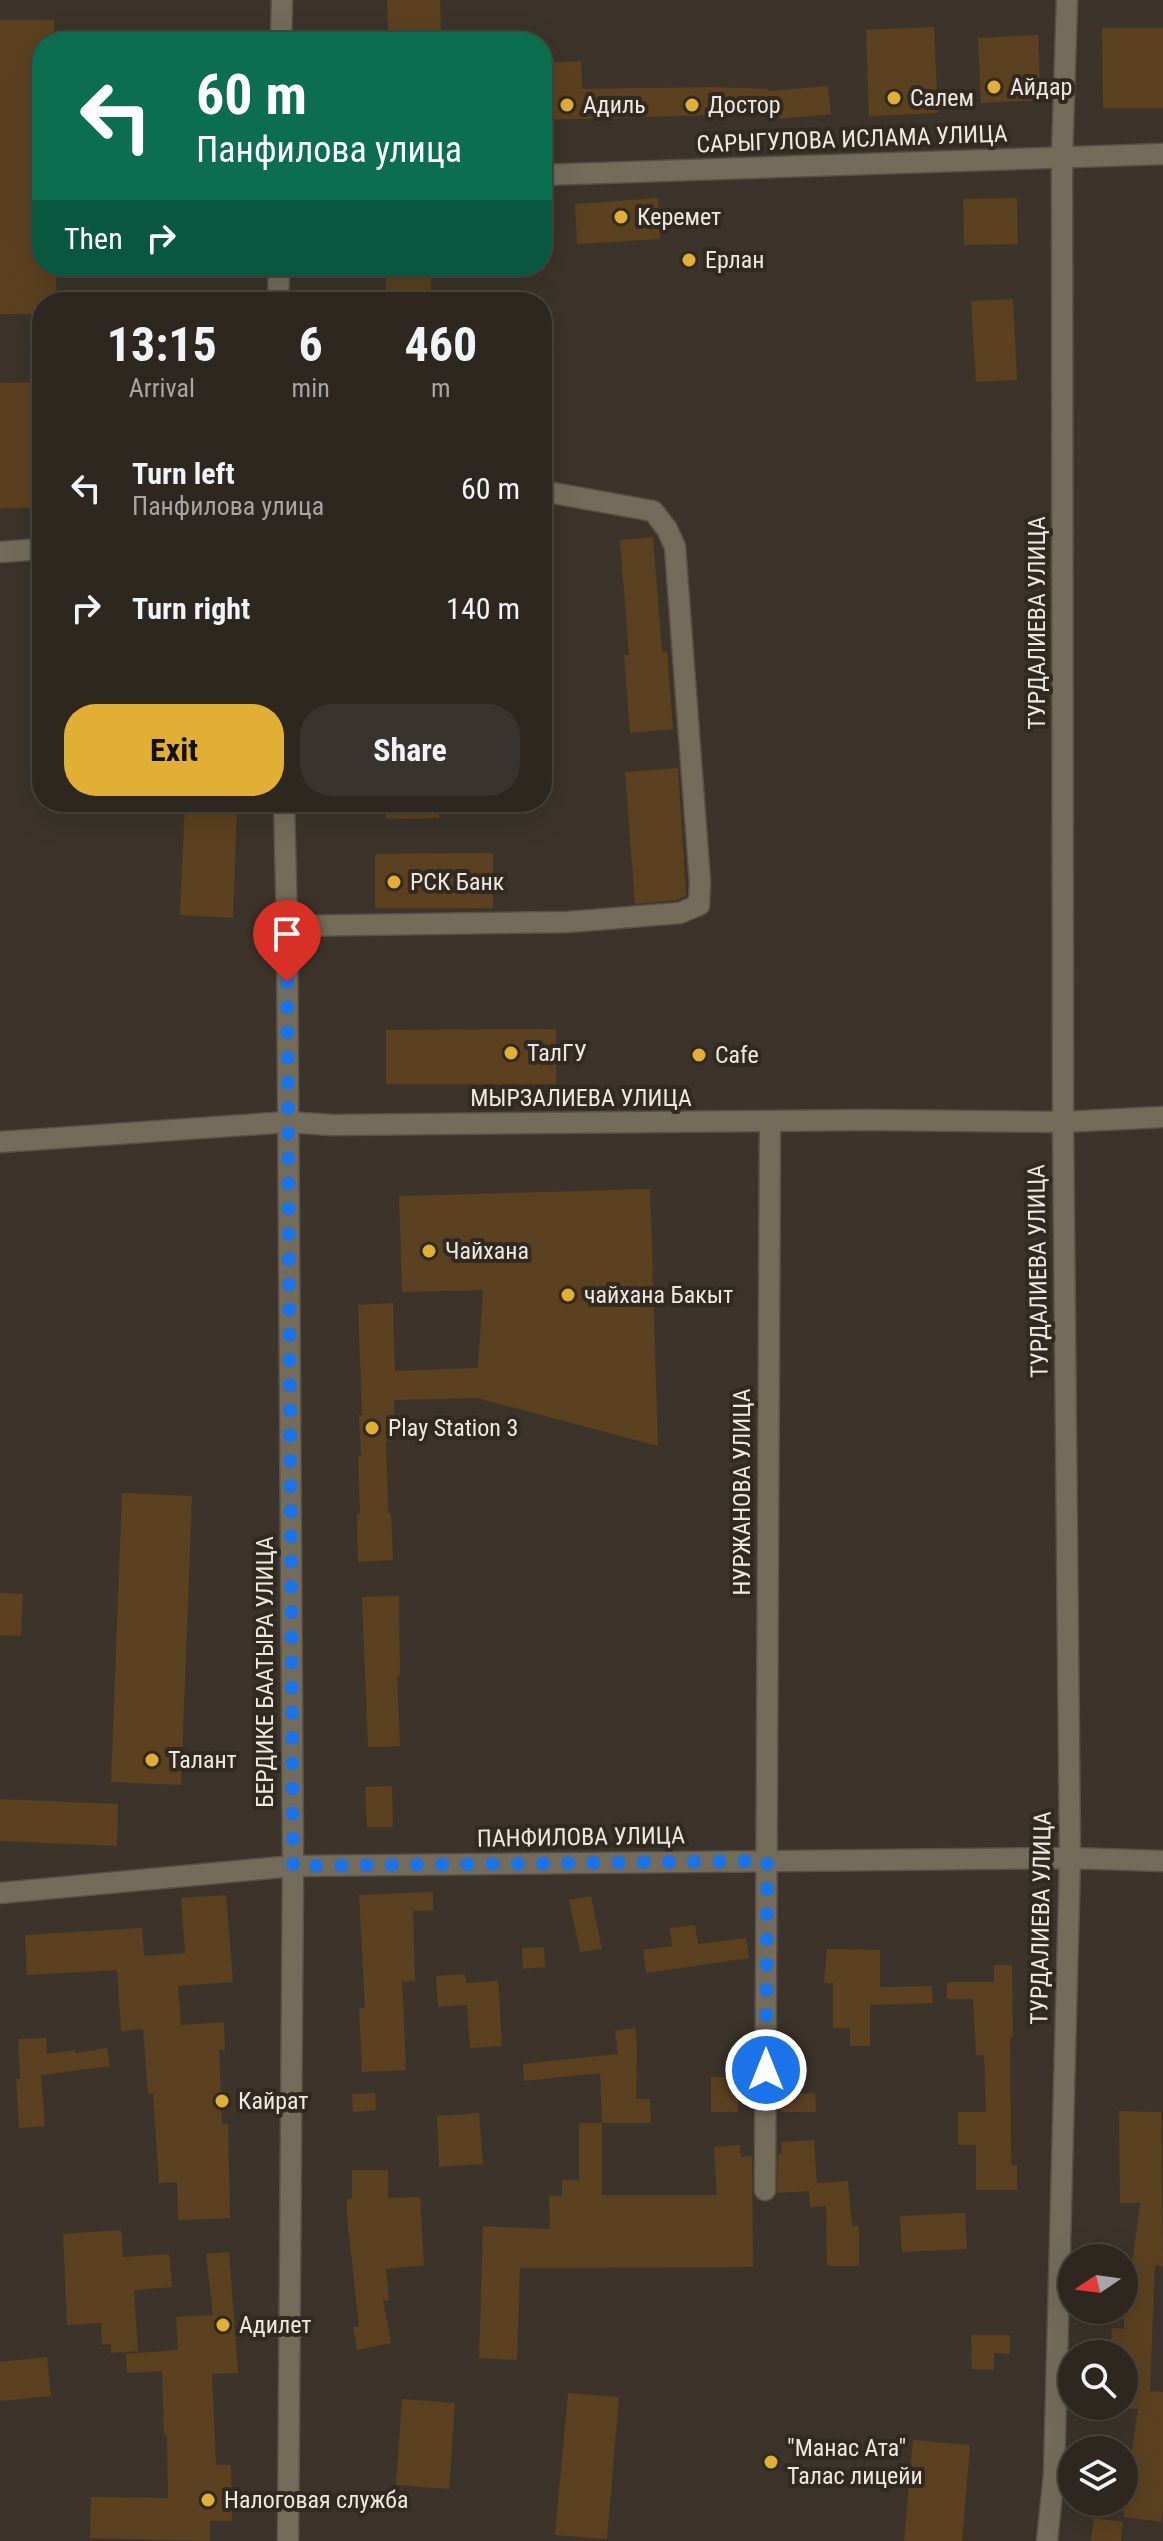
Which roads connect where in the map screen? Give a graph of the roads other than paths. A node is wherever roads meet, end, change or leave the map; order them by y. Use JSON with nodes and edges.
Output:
{"nodes":[{"id":1,"x":282,"y":0,"type":"edge"},
{"id":2,"x":1067,"y":0,"type":"edge"},
{"id":3,"x":281,"y":32,"type":"edge"},
{"id":4,"x":1163,"y":154,"type":"edge"},
{"id":5,"x":1062,"y":158,"type":"junction"},
{"id":6,"x":552,"y":175,"type":"edge"},
{"id":7,"x":552,"y":493,"type":"edge"},
{"id":8,"x":32,"y":550,"type":"edge"},
{"id":9,"x":0,"y":552,"type":"edge"},
{"id":10,"x":284,"y":812,"type":"edge"},
{"id":11,"x":287,"y":926,"type":"junction"},
{"id":12,"x":1163,"y":1117,"type":"edge"},
{"id":13,"x":288,"y":1122,"type":"junction"},
{"id":14,"x":1063,"y":1122,"type":"junction"},
{"id":15,"x":770,"y":1123,"type":"junction"},
{"id":16,"x":0,"y":1142,"type":"edge"},
{"id":17,"x":1070,"y":1858,"type":"junction"},
{"id":18,"x":767,"y":1861,"type":"junction"},
{"id":19,"x":1163,"y":1861,"type":"edge"},
{"id":20,"x":293,"y":1866,"type":"junction"},
{"id":21,"x":0,"y":1893,"type":"edge"},
{"id":22,"x":765,"y":2190,"type":"dead end"},
{"id":23,"x":288,"y":2541,"type":"edge"},
{"id":24,"x":1047,"y":2541,"type":"edge"}],
"edges":[{"from":1,"to":3,"type":"street"},
{"from":2,"to":5,"type":"street","name":"ТУРДАЛИЕВА УЛИЦА"},
{"from":4,"to":5,"type":"street","name":"САРЫГУЛОВА ИСЛАМА УЛИЦА"},
{"from":5,"to":6,"type":"street","name":"САРЫГУЛОВА ИСЛАМА УЛИЦА"},
{"from":5,"to":14,"type":"street","name":"ТУРДАЛИЕВА УЛИЦА"},
{"from":7,"to":11,"type":"street"},
{"from":8,"to":9,"type":"street"},
{"from":10,"to":11,"type":"street","name":"БЕРДИКЕ БААТЫРА УЛИЦА"},
{"from":11,"to":13,"type":"street","name":"БЕРДИКЕ БААТЫРА УЛИЦА"},
{"from":12,"to":14,"type":"street","name":"МЫРЗАЛИЕВА УЛИЦА"},
{"from":13,"to":15,"type":"street","name":"МЫРЗАЛИЕВА УЛИЦА"},
{"from":13,"to":16,"type":"street","name":"МЫРЗАЛИЕВА УЛИЦА"},
{"from":13,"to":20,"type":"street","name":"БЕРДИКЕ БААТЫРА УЛИЦА"},
{"from":14,"to":15,"type":"street","name":"МЫРЗАЛИЕВА УЛИЦА"},
{"from":14,"to":17,"type":"street","name":"ТУРДАЛИЕВА УЛИЦА"},
{"from":15,"to":18,"type":"street","name":"НУРЖАНОВА УЛИЦА"},
{"from":17,"to":18,"type":"street","name":"ПАНФИЛОВА УЛИЦА"},
{"from":17,"to":19,"type":"street","name":"ПАНФИЛОВА УЛИЦА"},
{"from":17,"to":24,"type":"street","name":"ТУРДАЛИЕВА УЛИЦА"},
{"from":18,"to":20,"type":"street","name":"ПАНФИЛОВА УЛИЦА"},
{"from":18,"to":22,"type":"street","name":"НУРЖАНОВА УЛИЦА"},
{"from":20,"to":21,"type":"street","name":"ПАНФИЛОВА УЛИЦА"},
{"from":20,"to":23,"type":"street","name":"БЕРДИКЕ БААТЫРА УЛИЦА"}]}
